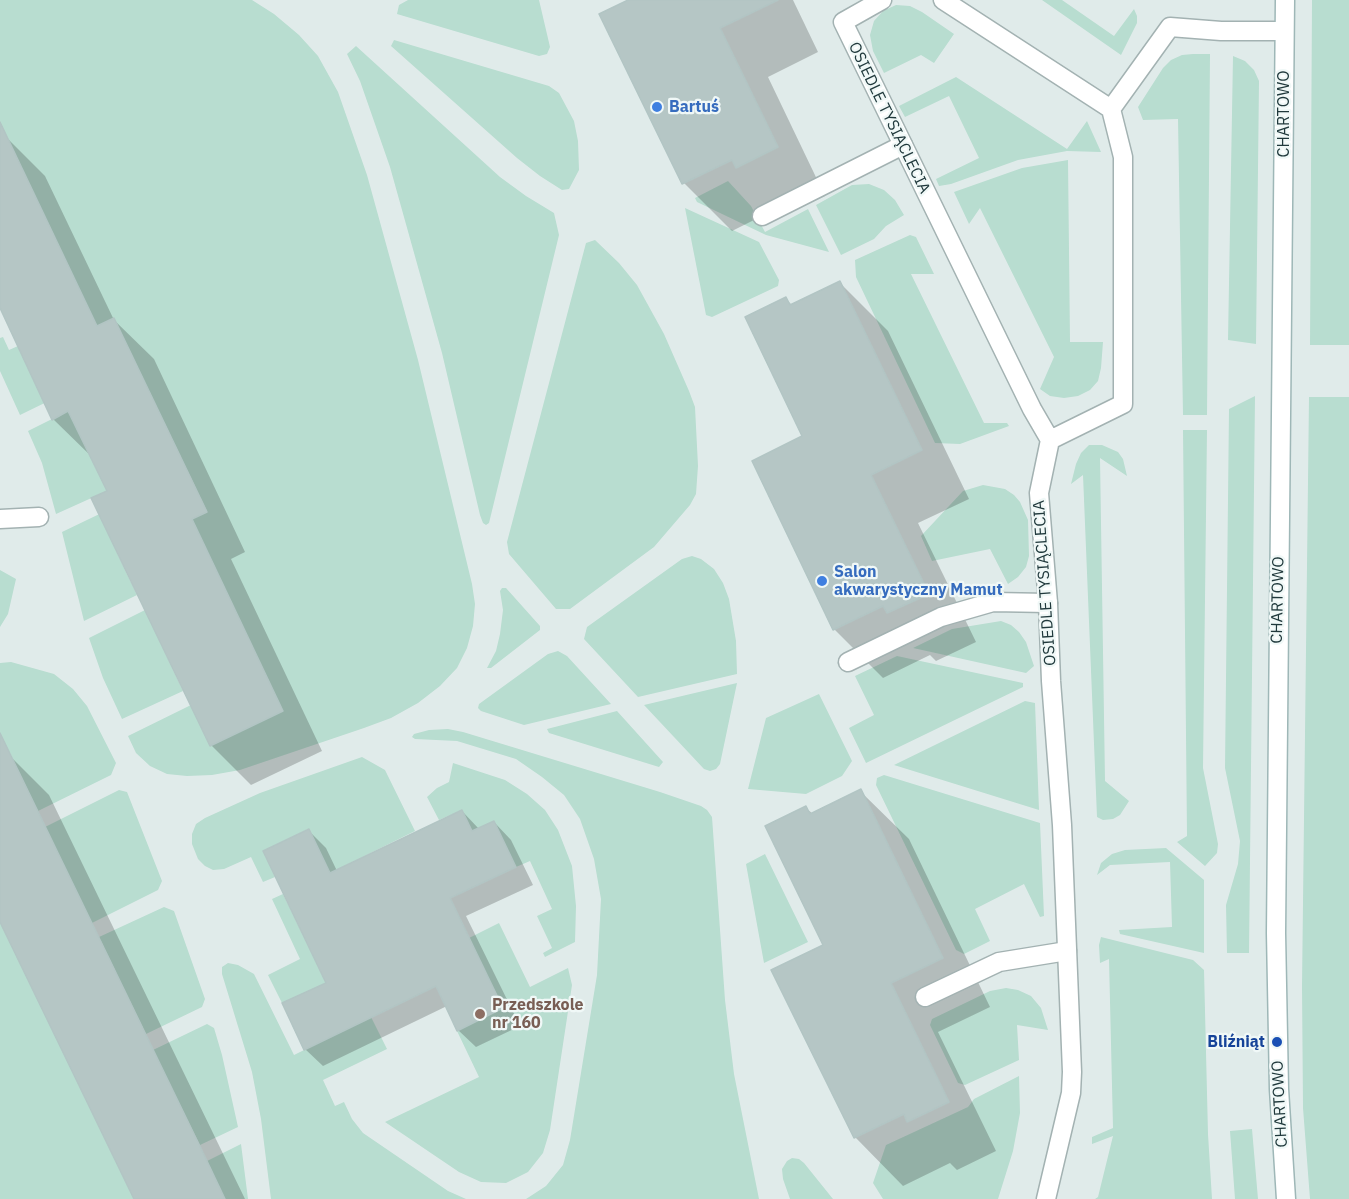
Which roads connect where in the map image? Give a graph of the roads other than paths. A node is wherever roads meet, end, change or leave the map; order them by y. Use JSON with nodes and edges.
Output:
{"nodes":[{"id":1,"x":882,"y":0,"type":"edge"},
{"id":2,"x":943,"y":0,"type":"edge"},
{"id":3,"x":1285,"y":0,"type":"edge"},
{"id":4,"x":1284,"y":31,"type":"junction"},
{"id":5,"x":1111,"y":109,"type":"junction"},
{"id":6,"x":903,"y":145,"type":"junction"},
{"id":7,"x":762,"y":216,"type":"dead end"},
{"id":8,"x":1050,"y":440,"type":"junction"},
{"id":9,"x":39,"y":517,"type":"dead end"},
{"id":10,"x":0,"y":519,"type":"edge"},
{"id":11,"x":1048,"y":603,"type":"junction"},
{"id":12,"x":848,"y":662,"type":"dead end"},
{"id":13,"x":1066,"y":951,"type":"junction"},
{"id":14,"x":925,"y":997,"type":"dead end"},
{"id":15,"x":1046,"y":1199,"type":"edge"},
{"id":16,"x":1286,"y":1199,"type":"edge"}],
"edges":[{"from":1,"to":6,"type":"street","name":"OSIEDLE TYSIĄCLECIA"},
{"from":2,"to":5,"type":"street"},
{"from":3,"to":4,"type":"street","name":"CHARTOWO"},
{"from":4,"to":5,"type":"street"},
{"from":4,"to":16,"type":"street","name":"CHARTOWO"},
{"from":5,"to":8,"type":"street"},
{"from":6,"to":7,"type":"street"},
{"from":6,"to":8,"type":"street","name":"OSIEDLE TYSIĄCLECIA"},
{"from":8,"to":11,"type":"street","name":"OSIEDLE TYSIĄCLECIA"},
{"from":9,"to":10,"type":"street"},
{"from":11,"to":12,"type":"street"},
{"from":11,"to":13,"type":"street","name":"OSIEDLE TYSIĄCLECIA"},
{"from":13,"to":14,"type":"street"},
{"from":13,"to":15,"type":"street","name":"OSIEDLE TYSIĄCLECIA"}]}
